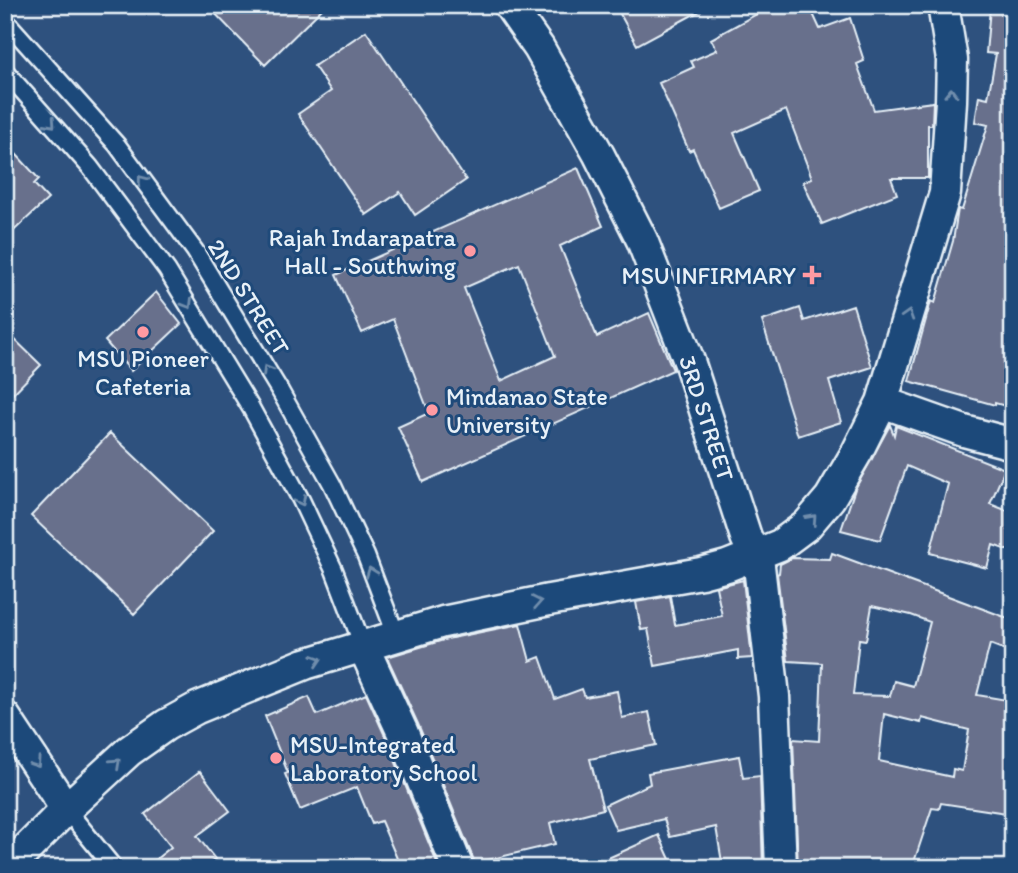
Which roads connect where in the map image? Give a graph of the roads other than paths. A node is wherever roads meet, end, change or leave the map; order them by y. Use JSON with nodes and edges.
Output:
{"nodes":[{"id":1,"x":509,"y":5,"type":"edge"},
{"id":2,"x":943,"y":5,"type":"edge"},
{"id":3,"x":5,"y":20,"type":"edge"},
{"id":4,"x":5,"y":72,"type":"edge"},
{"id":5,"x":882,"y":402,"type":"junction"},
{"id":6,"x":1013,"y":444,"type":"edge"},
{"id":7,"x":756,"y":556,"type":"junction"},
{"id":8,"x":396,"y":635,"type":"junction"},
{"id":9,"x":363,"y":646,"type":"junction"},
{"id":10,"x":5,"y":717,"type":"edge"},
{"id":11,"x":66,"y":809,"type":"junction"},
{"id":12,"x":8,"y":868,"type":"edge"},
{"id":13,"x":114,"y":868,"type":"edge"},
{"id":14,"x":458,"y":868,"type":"edge"},
{"id":15,"x":781,"y":868,"type":"edge"}],
"edges":[{"from":1,"to":7,"type":"street","name":"3RD STREET"},
{"from":5,"to":2,"type":"street","one_way":true},
{"from":8,"to":3,"type":"lane","name":"2ND STREET","one_way":true},
{"from":4,"to":9,"type":"lane","one_way":true},
{"from":5,"to":6,"type":"street"},
{"from":7,"to":5,"type":"street","one_way":true},
{"from":8,"to":7,"type":"street","one_way":true},
{"from":7,"to":15,"type":"street","name":"3RD STREET"},
{"from":8,"to":9,"type":"street"},
{"from":11,"to":9,"type":"street","one_way":true},
{"from":9,"to":14,"type":"street"},
{"from":10,"to":11,"type":"street","one_way":true},
{"from":11,"to":12,"type":"street"},
{"from":11,"to":13,"type":"lane"}]}
